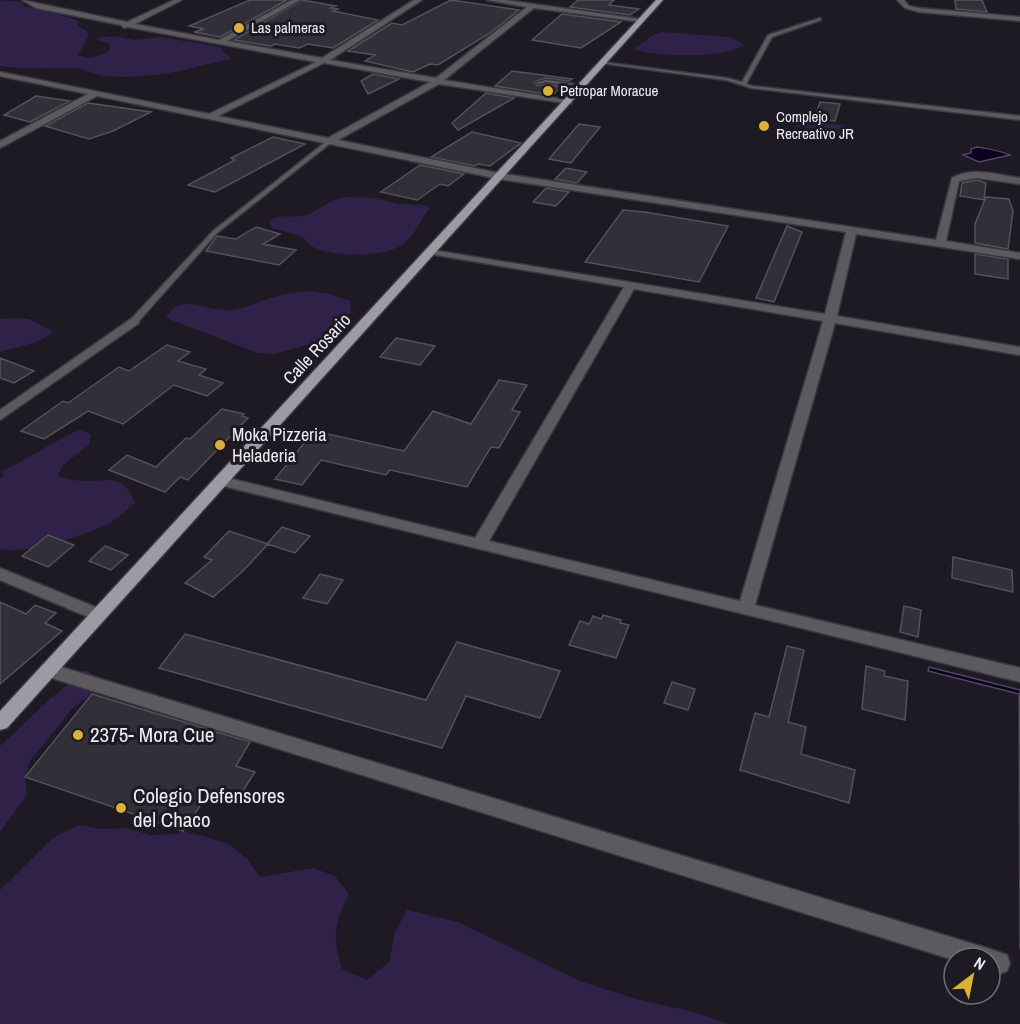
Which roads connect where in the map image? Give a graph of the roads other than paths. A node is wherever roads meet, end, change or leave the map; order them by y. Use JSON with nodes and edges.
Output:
{"nodes":[{"id":1,"x":25,"y":0,"type":"edge"},
{"id":2,"x":178,"y":0,"type":"edge"},
{"id":3,"x":297,"y":0,"type":"edge"},
{"id":4,"x":419,"y":0,"type":"edge"},
{"id":5,"x":490,"y":0,"type":"edge"},
{"id":6,"x":660,"y":0,"type":"edge"},
{"id":7,"x":900,"y":0,"type":"edge"},
{"id":8,"x":531,"y":6,"type":"junction"},
{"id":9,"x":820,"y":19,"type":"dead end"},
{"id":10,"x":1020,"y":19,"type":"edge"},
{"id":11,"x":640,"y":21,"type":"junction"},
{"id":12,"x":124,"y":26,"type":"junction"},
{"id":13,"x":220,"y":42,"type":"junction"},
{"id":14,"x":323,"y":62,"type":"junction"},
{"id":15,"x":602,"y":63,"type":"junction"},
{"id":16,"x":0,"y":74,"type":"edge"},
{"id":17,"x":438,"y":81,"type":"junction"},
{"id":18,"x":538,"y":83,"type":"dead end"},
{"id":19,"x":743,"y":84,"type":"junction"},
{"id":20,"x":582,"y":86,"type":"junction"},
{"id":21,"x":95,"y":94,"type":"junction"},
{"id":22,"x":568,"y":102,"type":"junction"},
{"id":23,"x":210,"y":117,"type":"junction"},
{"id":24,"x":1020,"y":118,"type":"edge"},
{"id":25,"x":330,"y":141,"type":"junction"},
{"id":26,"x":0,"y":145,"type":"edge"},
{"id":27,"x":499,"y":176,"type":"junction"},
{"id":28,"x":1020,"y":181,"type":"edge"},
{"id":29,"x":852,"y":231,"type":"junction"},
{"id":30,"x":940,"y":244,"type":"junction"},
{"id":31,"x":430,"y":251,"type":"junction"},
{"id":32,"x":1020,"y":255,"type":"edge"},
{"id":33,"x":631,"y":285,"type":"junction"},
{"id":34,"x":830,"y":319,"type":"junction"},
{"id":35,"x":135,"y":320,"type":"joint"},
{"id":36,"x":1020,"y":351,"type":"edge"},
{"id":37,"x":0,"y":416,"type":"edge"},
{"id":38,"x":220,"y":481,"type":"junction"},
{"id":39,"x":479,"y":544,"type":"junction"},
{"id":40,"x":0,"y":574,"type":"edge"},
{"id":41,"x":746,"y":608,"type":"junction"},
{"id":42,"x":99,"y":615,"type":"junction"},
{"id":43,"x":48,"y":670,"type":"junction"},
{"id":44,"x":1020,"y":675,"type":"edge"},
{"id":45,"x":0,"y":723,"type":"edge"},
{"id":46,"x":945,"y":946,"type":"edge"}],
"edges":[{"from":1,"to":12,"type":"street"},
{"from":2,"to":12,"type":"street"},
{"from":3,"to":13,"type":"street"},
{"from":4,"to":14,"type":"street"},
{"from":5,"to":8,"type":"street"},
{"from":6,"to":11,"type":"main road","name":"Calle Rosario"},
{"from":7,"to":10,"type":"street"},
{"from":8,"to":11,"type":"street"},
{"from":8,"to":17,"type":"street"},
{"from":9,"to":19,"type":"lane"},
{"from":11,"to":15,"type":"main road","name":"Calle Rosario"},
{"from":12,"to":13,"type":"street"},
{"from":13,"to":14,"type":"street"},
{"from":14,"to":17,"type":"street"},
{"from":14,"to":23,"type":"street"},
{"from":15,"to":19,"type":"lane"},
{"from":15,"to":20,"type":"main road","name":"Calle Rosario"},
{"from":16,"to":21,"type":"street"},
{"from":17,"to":22,"type":"street"},
{"from":17,"to":25,"type":"street"},
{"from":18,"to":20,"type":"lane"},
{"from":19,"to":24,"type":"lane"},
{"from":20,"to":22,"type":"main road","name":"Calle Rosario"},
{"from":21,"to":23,"type":"street"},
{"from":21,"to":26,"type":"street"},
{"from":22,"to":27,"type":"main road","name":"Calle Rosario"},
{"from":23,"to":25,"type":"street"},
{"from":25,"to":27,"type":"street"},
{"from":25,"to":35,"type":"lane"},
{"from":27,"to":29,"type":"street"},
{"from":27,"to":31,"type":"main road","name":"Calle Rosario"},
{"from":28,"to":30,"type":"street"},
{"from":29,"to":30,"type":"street"},
{"from":29,"to":34,"type":"street"},
{"from":30,"to":32,"type":"street"},
{"from":31,"to":33,"type":"street"},
{"from":31,"to":38,"type":"main road","name":"Calle Rosario"},
{"from":33,"to":34,"type":"street"},
{"from":33,"to":39,"type":"street"},
{"from":34,"to":36,"type":"street"},
{"from":34,"to":41,"type":"street"},
{"from":35,"to":37,"type":"street"},
{"from":38,"to":39,"type":"street"},
{"from":38,"to":42,"type":"main road","name":"Calle Rosario"},
{"from":39,"to":41,"type":"street"},
{"from":40,"to":42,"type":"street"},
{"from":41,"to":44,"type":"street"},
{"from":42,"to":43,"type":"main road","name":"Calle Rosario"},
{"from":43,"to":45,"type":"main road","name":"Calle Rosario"},
{"from":43,"to":46,"type":"street"}]}
